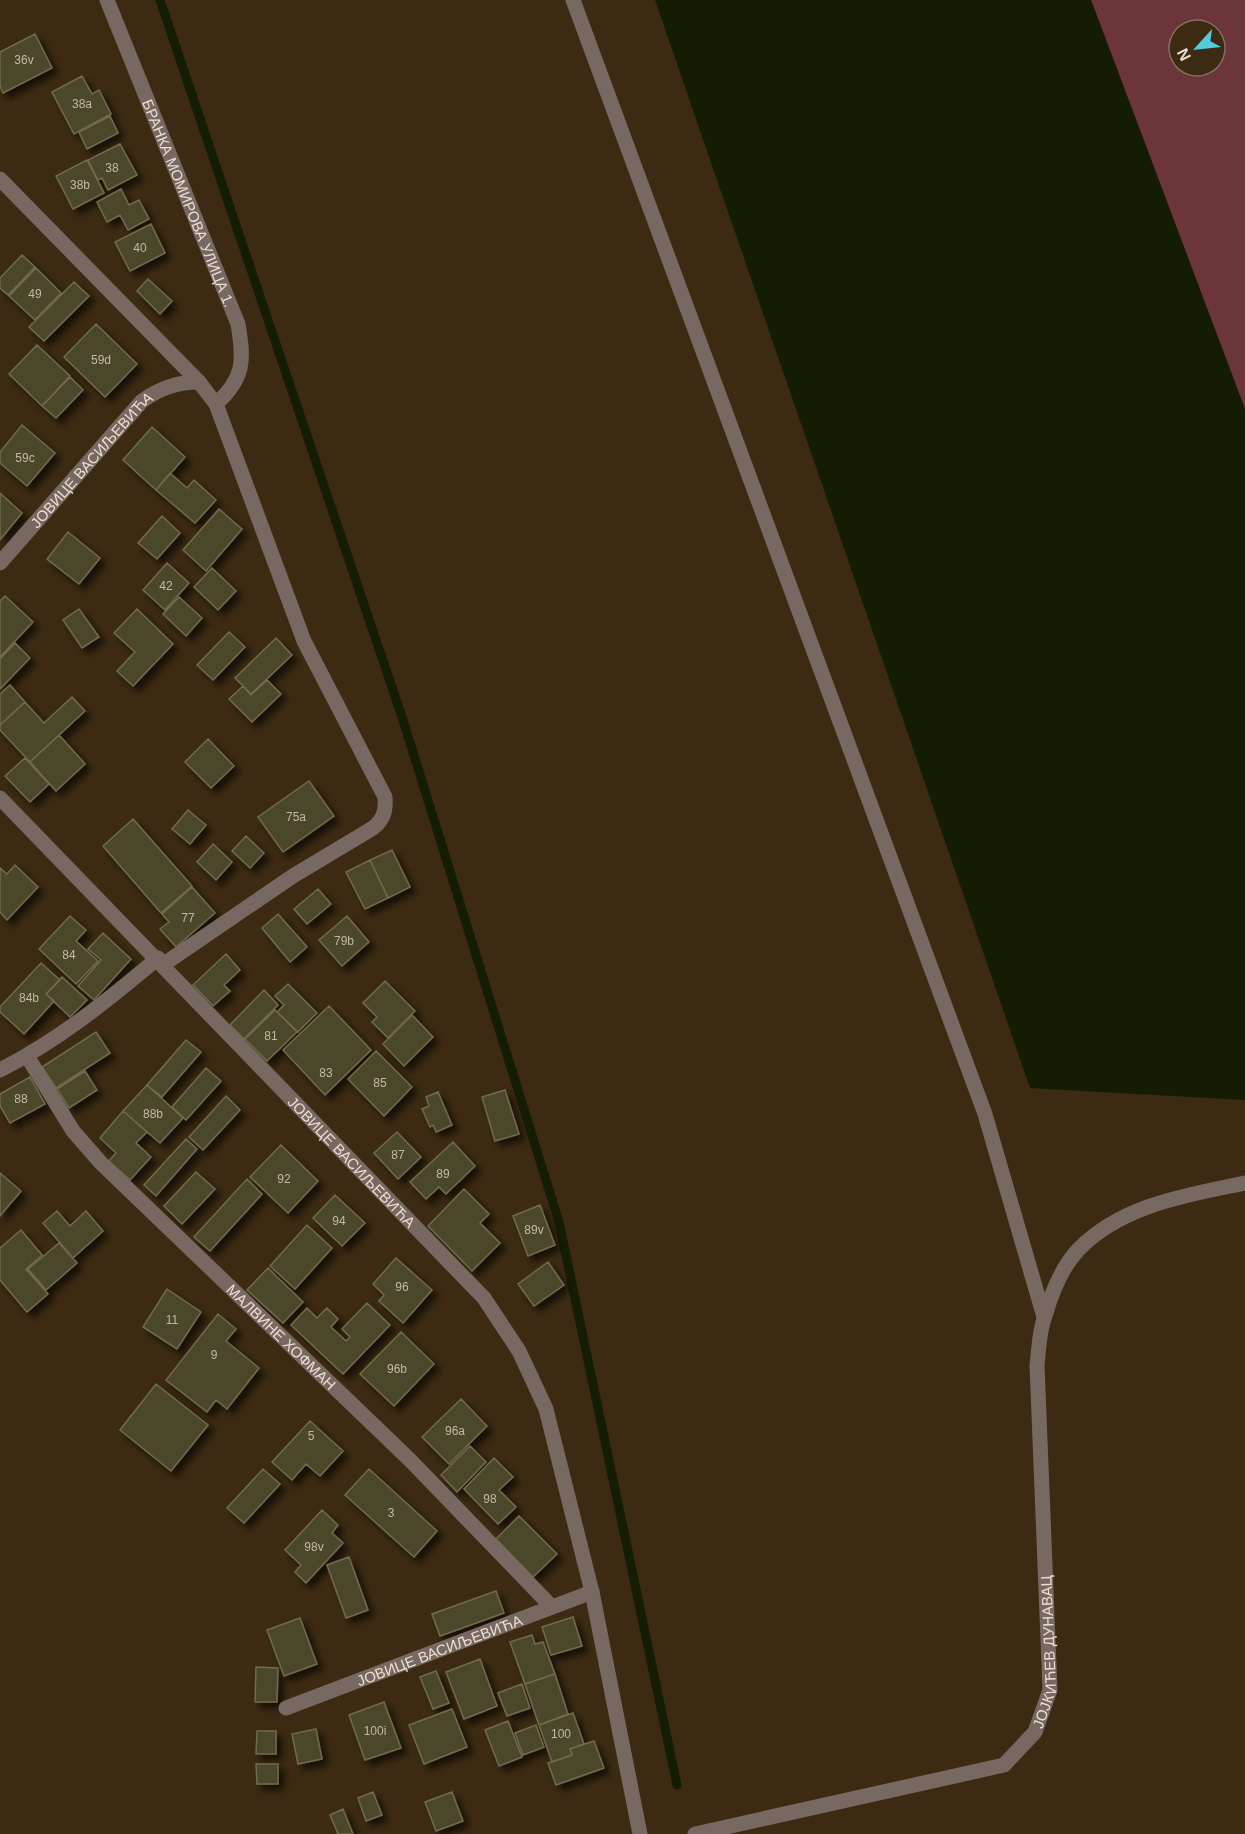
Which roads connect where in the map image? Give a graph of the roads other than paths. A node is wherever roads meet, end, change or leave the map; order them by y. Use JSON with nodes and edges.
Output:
{"nodes":[{"id":1,"x":107,"y":0,"type":"edge"},
{"id":2,"x":573,"y":0,"type":"edge"},
{"id":3,"x":0,"y":179,"type":"edge"},
{"id":4,"x":199,"y":382,"type":"junction"},
{"id":5,"x":216,"y":404,"type":"junction"},
{"id":6,"x":0,"y":563,"type":"edge"},
{"id":7,"x":0,"y":798,"type":"edge"},
{"id":8,"x":161,"y":961,"type":"junction"},
{"id":9,"x":27,"y":1056,"type":"junction"},
{"id":10,"x":0,"y":1070,"type":"edge"},
{"id":11,"x":1245,"y":1183,"type":"edge"},
{"id":12,"x":1044,"y":1317,"type":"junction"},
{"id":13,"x":592,"y":1592,"type":"junction"},
{"id":14,"x":551,"y":1605,"type":"junction"},
{"id":15,"x":286,"y":1708,"type":"dead end"},
{"id":16,"x":640,"y":1834,"type":"edge"},
{"id":17,"x":695,"y":1834,"type":"edge"}],
"edges":[{"from":1,"to":5,"type":"street","name":"БРАНКА МОМИРОВА УЛИЦА 1."},
{"from":2,"to":12,"type":"street"},
{"from":3,"to":4,"type":"street"},
{"from":4,"to":5,"type":"street"},
{"from":4,"to":6,"type":"street","name":"ЈОВИЦЕ ВАСИЉЕВИЋА"},
{"from":5,"to":8,"type":"street"},
{"from":7,"to":8,"type":"street","name":"ЈОВИЦЕ ВАСИЉЕВИЋА"},
{"from":8,"to":9,"type":"street"},
{"from":8,"to":13,"type":"street","name":"ЈОВИЦЕ ВАСИЉЕВИЋА"},
{"from":9,"to":10,"type":"street"},
{"from":9,"to":14,"type":"street","name":"МАЛВИНЕ ХОФМАН"},
{"from":11,"to":12,"type":"street"},
{"from":12,"to":17,"type":"street","name":"ЈОЈКИЋЕВ ДУНАВАЦ"},
{"from":13,"to":14,"type":"street","name":"ЈОВИЦЕ ВАСИЉЕВИЋА"},
{"from":13,"to":16,"type":"street","name":"ЈОВИЦЕ ВАСИЉЕВИЋА"},
{"from":14,"to":15,"type":"street","name":"ЈОВИЦЕ ВАСИЉЕВИЋА"}]}
